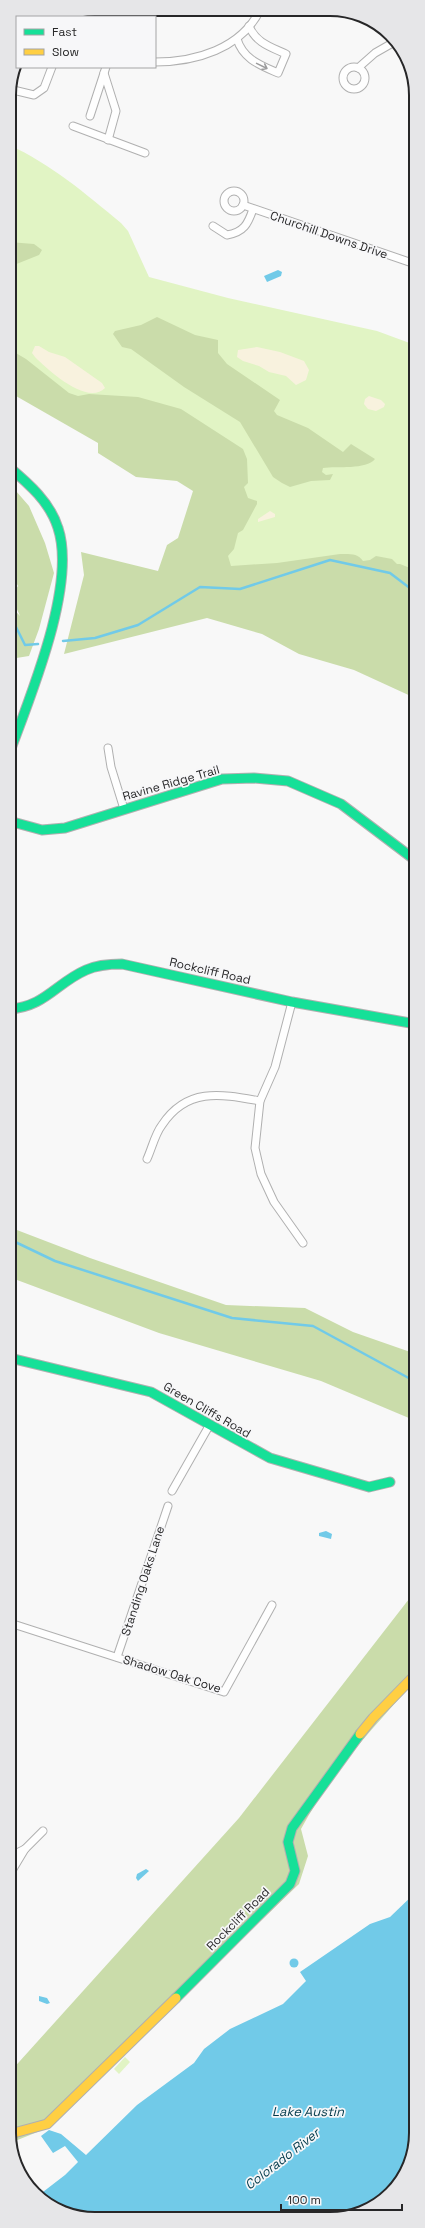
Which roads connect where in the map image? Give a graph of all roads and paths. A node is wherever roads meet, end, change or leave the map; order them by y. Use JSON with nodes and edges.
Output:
{"nodes":[{"id":1,"x":256,"y":16,"type":"edge"},
{"id":2,"x":249,"y":26,"type":"junction"},
{"id":3,"x":237,"y":38,"type":"junction"},
{"id":4,"x":391,"y":44,"type":"edge"},
{"id":5,"x":156,"y":62,"type":"edge"},
{"id":6,"x":52,"y":68,"type":"edge"},
{"id":7,"x":358,"y":68,"type":"dead end"},
{"id":8,"x":105,"y":70,"type":"edge"},
{"id":9,"x":16,"y":91,"type":"edge"},
{"id":10,"x":90,"y":116,"type":"dead end"},
{"id":11,"x":73,"y":126,"type":"dead end"},
{"id":12,"x":108,"y":140,"type":"junction"},
{"id":13,"x":145,"y":153,"type":"dead end"},
{"id":14,"x":243,"y":205,"type":"dead end"},
{"id":15,"x":253,"y":209,"type":"junction"},
{"id":16,"x":213,"y":226,"type":"dead end"},
{"id":17,"x":409,"y":262,"type":"edge"},
{"id":18,"x":16,"y":472,"type":"edge"},
{"id":19,"x":16,"y":733,"type":"edge"},
{"id":20,"x":108,"y":748,"type":"dead end"},
{"id":21,"x":124,"y":809,"type":"junction"},
{"id":22,"x":16,"y":823,"type":"edge"},
{"id":23,"x":409,"y":855,"type":"edge"},
{"id":24,"x":292,"y":1002,"type":"junction"},
{"id":25,"x":16,"y":1008,"type":"edge"},
{"id":26,"x":409,"y":1023,"type":"edge"},
{"id":27,"x":260,"y":1101,"type":"junction"},
{"id":28,"x":147,"y":1159,"type":"dead end"},
{"id":29,"x":303,"y":1243,"type":"dead end"},
{"id":30,"x":16,"y":1359,"type":"edge"},
{"id":31,"x":209,"y":1426,"type":"junction"},
{"id":32,"x":390,"y":1482,"type":"dead end"},
{"id":33,"x":172,"y":1492,"type":"dead end"},
{"id":34,"x":168,"y":1506,"type":"dead end"},
{"id":35,"x":272,"y":1605,"type":"dead end"},
{"id":36,"x":16,"y":1625,"type":"edge"},
{"id":37,"x":117,"y":1657,"type":"junction"},
{"id":38,"x":409,"y":1681,"type":"edge"},
{"id":39,"x":43,"y":1831,"type":"dead end"},
{"id":40,"x":25,"y":1850,"type":"junction"},
{"id":41,"x":16,"y":1854,"type":"edge"},
{"id":42,"x":16,"y":1864,"type":"edge"},
{"id":43,"x":16,"y":2132,"type":"edge"}],
"edges":[{"from":1,"to":2,"type":"street"},
{"from":2,"to":3,"type":"street"},
{"from":3,"to":2,"type":"street","one_way":true},
{"from":3,"to":5,"type":"street"},
{"from":4,"to":7,"type":"street"},
{"from":6,"to":9,"type":"street"},
{"from":8,"to":10,"type":"street"},
{"from":8,"to":12,"type":"street"},
{"from":11,"to":12,"type":"street"},
{"from":12,"to":13,"type":"street"},
{"from":14,"to":15,"type":"street","name":"Churchill Downs Drive"},
{"from":15,"to":16,"type":"street"},
{"from":15,"to":17,"type":"street","name":"Churchill Downs Drive"},
{"from":18,"to":19,"type":"street"},
{"from":20,"to":21,"type":"street"},
{"from":21,"to":22,"type":"street","name":"Ravine Ridge Trail"},
{"from":21,"to":23,"type":"street","name":"Ravine Ridge Trail"},
{"from":24,"to":25,"type":"street","name":"Rockcliff Road"},
{"from":24,"to":26,"type":"street","name":"Rockcliff Road"},
{"from":24,"to":27,"type":"street"},
{"from":27,"to":28,"type":"street"},
{"from":27,"to":29,"type":"street"},
{"from":30,"to":31,"type":"street","name":"Green Cliffs Road"},
{"from":31,"to":32,"type":"street","name":"Green Cliffs Road"},
{"from":31,"to":33,"type":"street"},
{"from":34,"to":37,"type":"street","name":"Standing Oaks Lane"},
{"from":35,"to":37,"type":"street","name":"Shadow Oak Cove"},
{"from":36,"to":37,"type":"street"},
{"from":38,"to":43,"type":"street","name":"Rockcliff Road"},
{"from":39,"to":40,"type":"street"},
{"from":40,"to":41,"type":"street"},
{"from":40,"to":42,"type":"street"}]}
